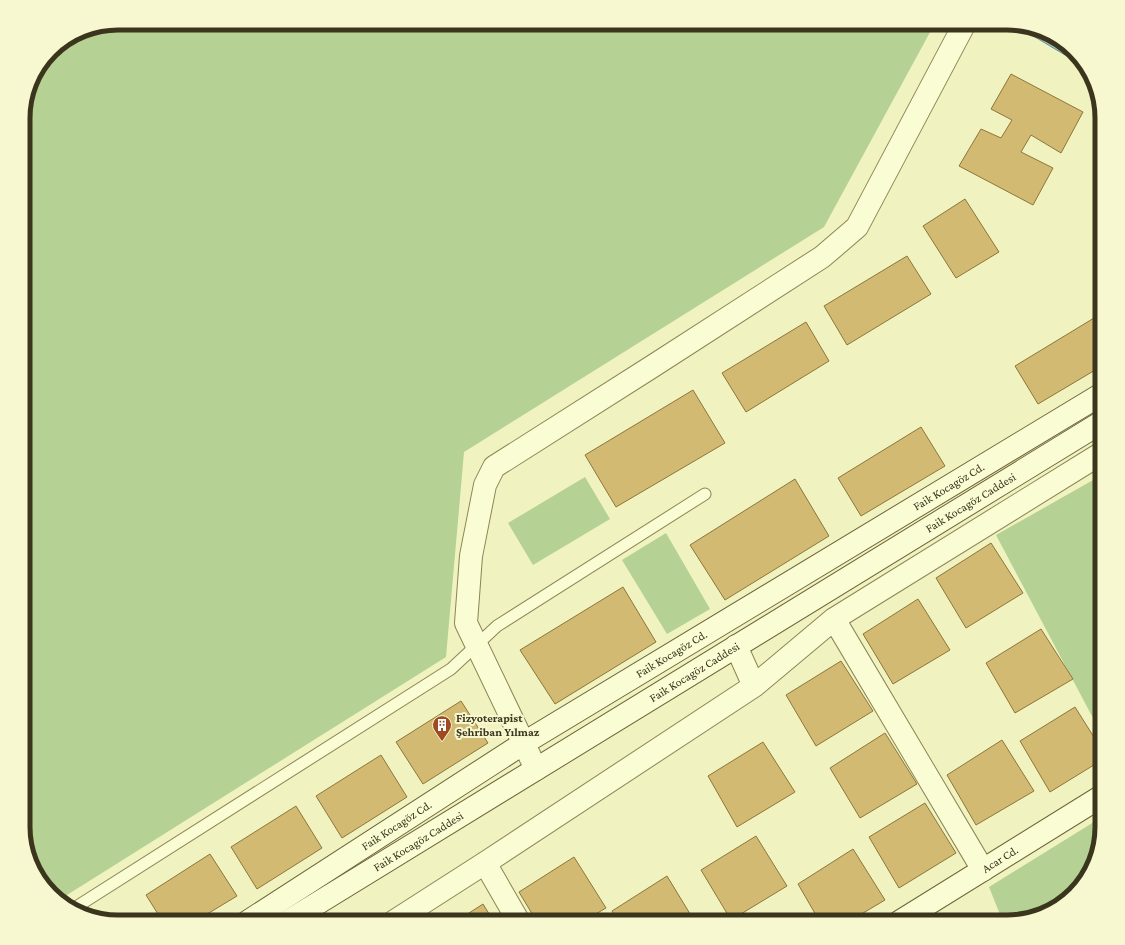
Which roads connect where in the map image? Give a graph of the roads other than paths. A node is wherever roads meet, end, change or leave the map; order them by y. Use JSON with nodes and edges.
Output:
{"nodes":[{"id":1,"x":961,"y":30,"type":"edge"},
{"id":2,"x":1095,"y":398,"type":"edge"},
{"id":3,"x":1095,"y":426,"type":"edge"},
{"id":4,"x":1095,"y":456,"type":"edge"},
{"id":5,"x":705,"y":494,"type":"dead end"},
{"id":6,"x":834,"y":619,"type":"junction"},
{"id":7,"x":476,"y":644,"type":"junction"},
{"id":8,"x":736,"y":646,"type":"junction"},
{"id":9,"x":754,"y":686,"type":"junction"},
{"id":10,"x":524,"y":743,"type":"junction"},
{"id":11,"x":536,"y":769,"type":"junction"},
{"id":12,"x":1095,"y":800,"type":"edge"},
{"id":13,"x":485,"y":863,"type":"junction"},
{"id":14,"x":983,"y":870,"type":"junction"},
{"id":15,"x":79,"y":905,"type":"edge"},
{"id":16,"x":258,"y":915,"type":"edge"},
{"id":17,"x":298,"y":915,"type":"edge"},
{"id":18,"x":404,"y":915,"type":"edge"},
{"id":19,"x":515,"y":915,"type":"edge"},
{"id":20,"x":910,"y":915,"type":"edge"}],
"edges":[{"from":1,"to":7,"type":"street"},
{"from":2,"to":10,"type":"street","name":"Faik Kocagöz Cd."},
{"from":3,"to":8,"type":"street","name":"Faik Kocagöz Caddesi"},
{"from":4,"to":6,"type":"street"},
{"from":5,"to":7,"type":"lane"},
{"from":6,"to":9,"type":"street"},
{"from":6,"to":14,"type":"street"},
{"from":7,"to":10,"type":"street"},
{"from":7,"to":15,"type":"lane"},
{"from":8,"to":9,"type":"street"},
{"from":8,"to":11,"type":"street","name":"Faik Kocagöz Caddesi"},
{"from":9,"to":13,"type":"street"},
{"from":10,"to":11,"type":"street"},
{"from":10,"to":16,"type":"street","name":"Faik Kocagöz Cd."},
{"from":11,"to":17,"type":"street","name":"Faik Kocagöz Caddesi"},
{"from":12,"to":14,"type":"street","name":"Acar Cd."},
{"from":13,"to":18,"type":"street"},
{"from":13,"to":19,"type":"street"},
{"from":14,"to":20,"type":"street","name":"Acar Cd."}]}
